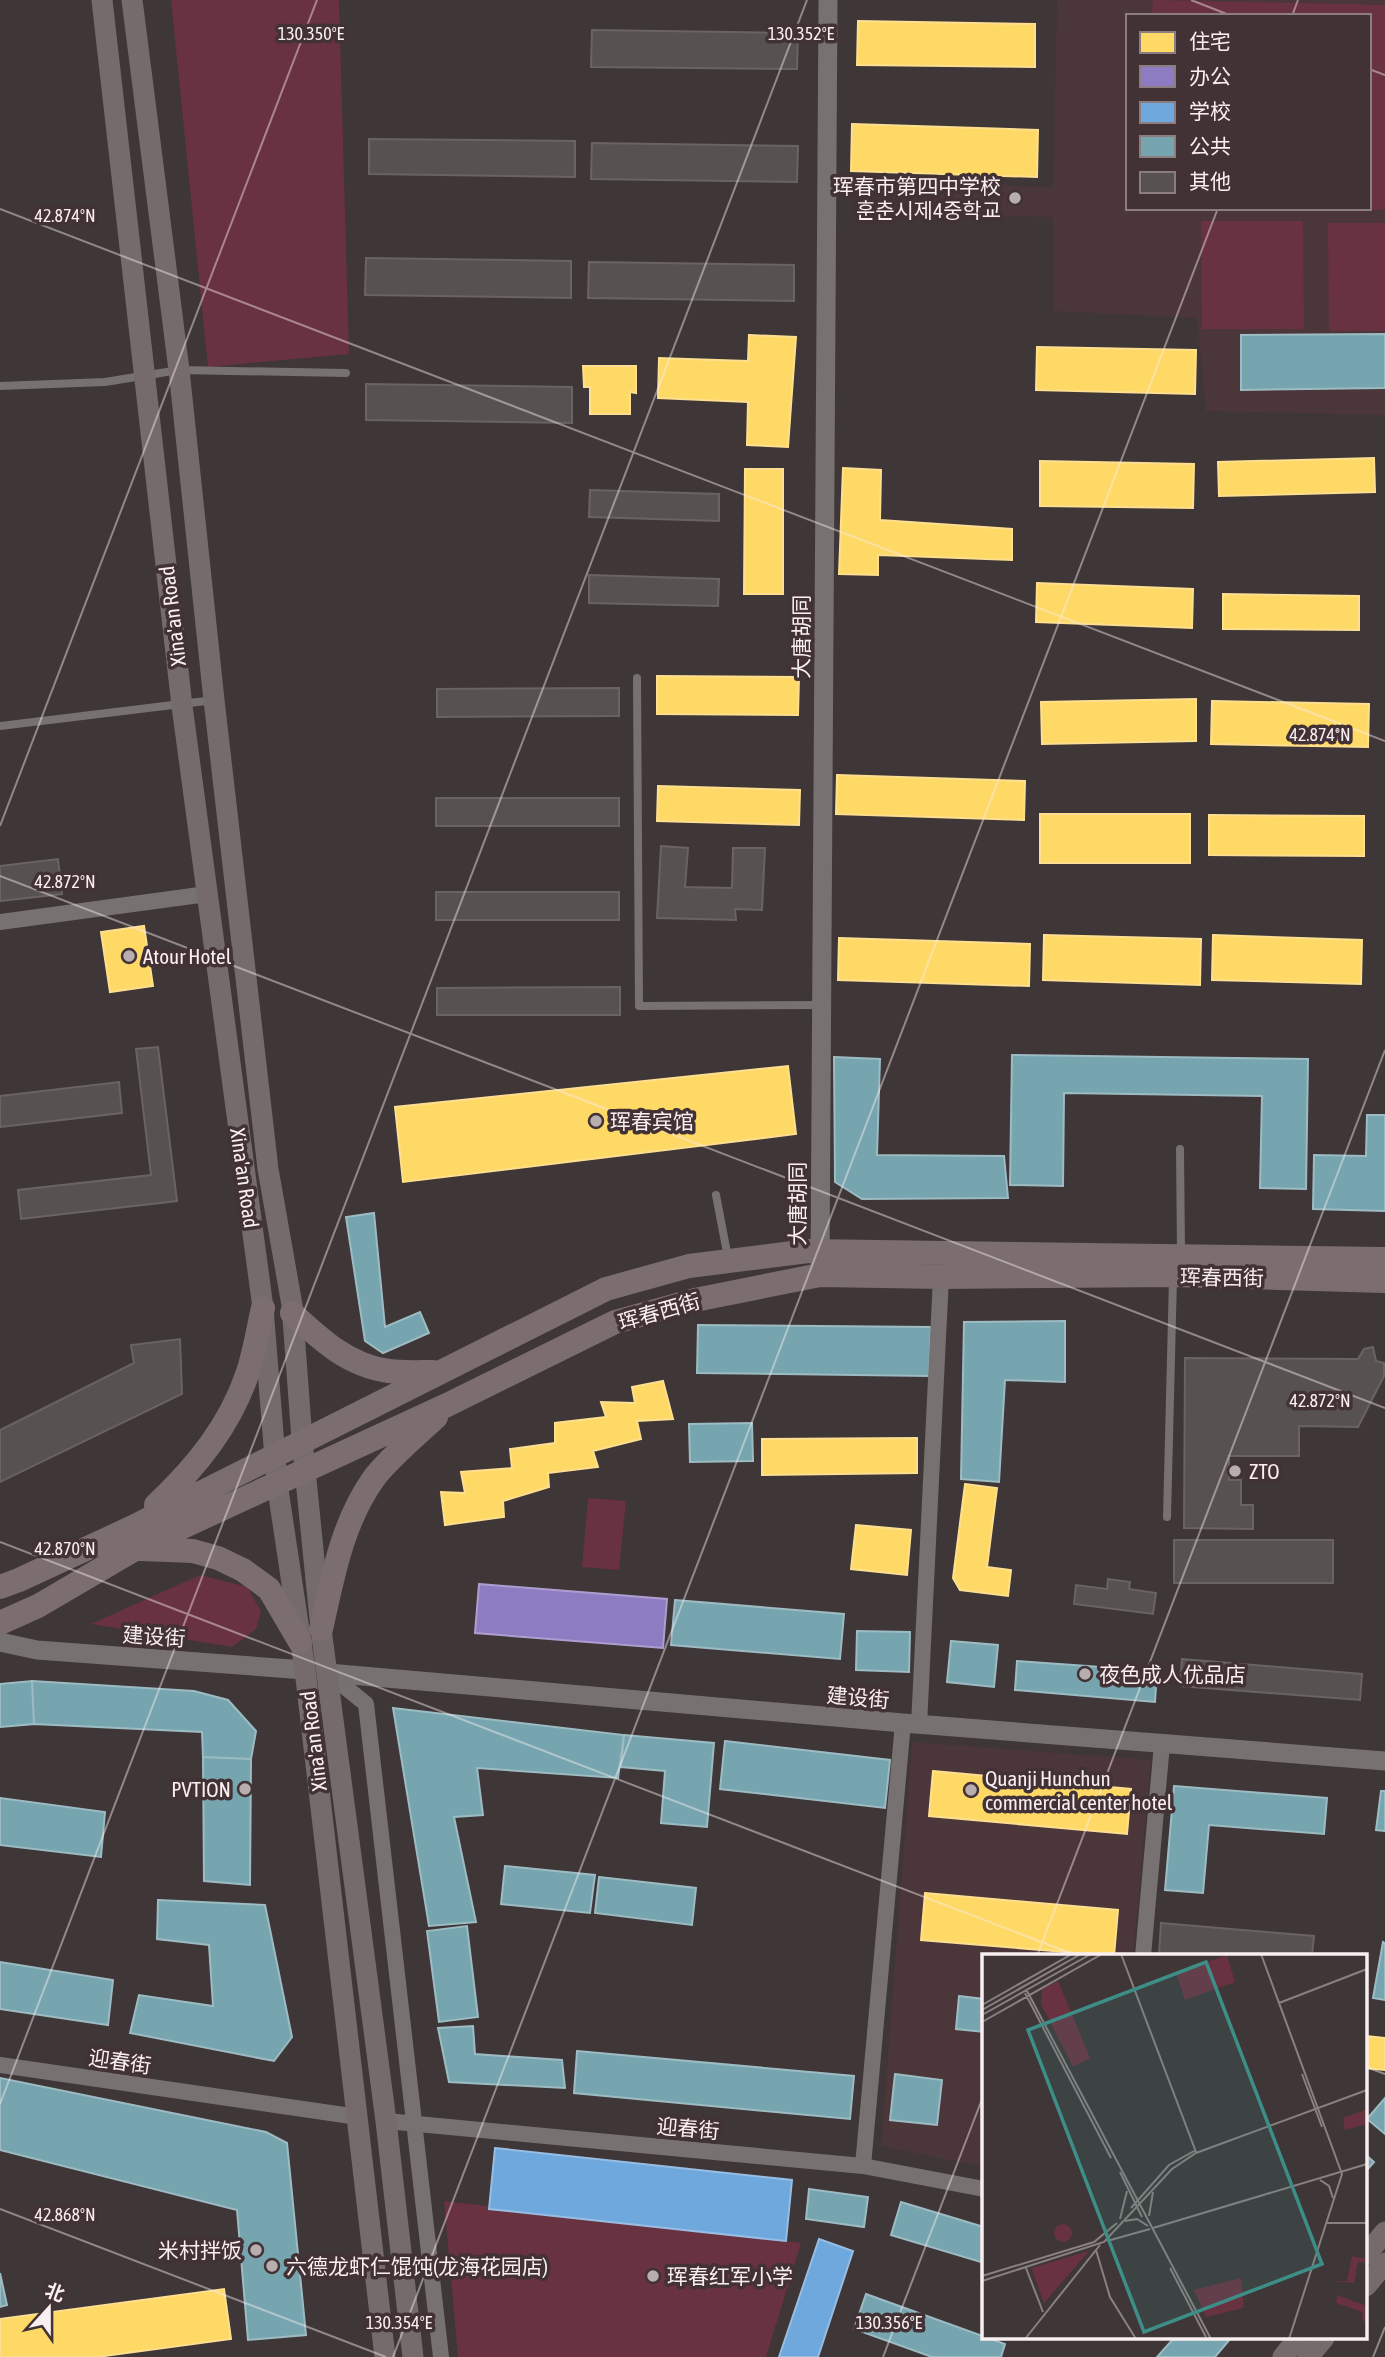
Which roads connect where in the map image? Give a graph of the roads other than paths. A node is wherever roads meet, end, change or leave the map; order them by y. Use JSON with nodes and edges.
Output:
{"nodes":[{"id":1,"x":102,"y":0,"type":"edge"},
{"id":2,"x":132,"y":0,"type":"edge"},
{"id":3,"x":828,"y":0,"type":"edge"},
{"id":4,"x":179,"y":370,"type":"junction"},
{"id":5,"x":345,"y":373,"type":"dead end"},
{"id":6,"x":144,"y":377,"type":"junction"},
{"id":7,"x":0,"y":386,"type":"edge"},
{"id":8,"x":637,"y":678,"type":"dead end"},
{"id":9,"x":214,"y":700,"type":"junction"},
{"id":10,"x":182,"y":705,"type":"junction"},
{"id":11,"x":0,"y":726,"type":"edge"},
{"id":12,"x":207,"y":894,"type":"junction"},
{"id":13,"x":0,"y":922,"type":"edge"},
{"id":14,"x":821,"y":1005,"type":"junction"},
{"id":15,"x":1180,"y":1149,"type":"dead end"},
{"id":16,"x":268,"y":1169,"type":"junction"},
{"id":17,"x":245,"y":1175,"type":"junction"},
{"id":18,"x":716,"y":1195,"type":"dead end"},
{"id":19,"x":1385,"y":1259,"type":"edge"},
{"id":20,"x":728,"y":1261,"type":"junction"},
{"id":21,"x":820,"y":1263,"type":"junction"},
{"id":22,"x":1177,"y":1266,"type":"junction"},
{"id":23,"x":941,"y":1277,"type":"junction"},
{"id":24,"x":1385,"y":1281,"type":"edge"},
{"id":25,"x":263,"y":1308,"type":"junction"},
{"id":26,"x":292,"y":1313,"type":"junction"},
{"id":27,"x":438,"y":1373,"type":"junction"},
{"id":28,"x":447,"y":1405,"type":"junction"},
{"id":29,"x":302,"y":1440,"type":"junction"},
{"id":30,"x":275,"y":1454,"type":"junction"},
{"id":31,"x":305,"y":1471,"type":"junction"},
{"id":32,"x":277,"y":1483,"type":"junction"},
{"id":33,"x":1167,"y":1517,"type":"dead end"},
{"id":34,"x":135,"y":1538,"type":"junction"},
{"id":35,"x":0,"y":1587,"type":"edge"},
{"id":36,"x":0,"y":1623,"type":"edge"},
{"id":37,"x":321,"y":1629,"type":"junction"},
{"id":38,"x":0,"y":1642,"type":"edge"},
{"id":39,"x":300,"y":1642,"type":"junction"},
{"id":40,"x":305,"y":1670,"type":"junction"},
{"id":41,"x":328,"y":1673,"type":"junction"},
{"id":42,"x":911,"y":1724,"type":"junction"},
{"id":43,"x":1162,"y":1744,"type":"junction"},
{"id":44,"x":1385,"y":1761,"type":"edge"},
{"id":45,"x":1143,"y":1954,"type":"edge"},
{"id":46,"x":0,"y":2065,"type":"edge"},
{"id":47,"x":358,"y":2117,"type":"junction"},
{"id":48,"x":386,"y":2121,"type":"junction"},
{"id":49,"x":414,"y":2124,"type":"junction"},
{"id":50,"x":863,"y":2166,"type":"junction"},
{"id":51,"x":982,"y":2189,"type":"edge"},
{"id":52,"x":1385,"y":2232,"type":"edge"},
{"id":53,"x":1368,"y":2253,"type":"edge"},
{"id":54,"x":1385,"y":2263,"type":"edge"},
{"id":55,"x":1368,"y":2284,"type":"edge"},
{"id":56,"x":1296,"y":2340,"type":"edge"},
{"id":57,"x":1322,"y":2340,"type":"edge"},
{"id":58,"x":385,"y":2357,"type":"edge"},
{"id":59,"x":413,"y":2357,"type":"edge"},
{"id":60,"x":441,"y":2357,"type":"edge"},
{"id":61,"x":1283,"y":2357,"type":"edge"},
{"id":62,"x":1308,"y":2357,"type":"edge"}],
"edges":[{"from":1,"to":6,"type":"main road","name":"Xina'an Road"},
{"from":2,"to":4,"type":"main road","name":"Xina'an Road"},
{"from":3,"to":14,"type":"street","name":"大唐胡同"},
{"from":4,"to":5,"type":"lane"},
{"from":4,"to":6,"type":"lane"},
{"from":4,"to":9,"type":"main road","name":"Xina'an Road"},
{"from":6,"to":7,"type":"lane"},
{"from":6,"to":10,"type":"main road","name":"Xina'an Road"},
{"from":8,"to":14,"type":"lane"},
{"from":9,"to":10,"type":"lane"},
{"from":9,"to":16,"type":"main road","name":"Xina'an Road"},
{"from":10,"to":11,"type":"lane"},
{"from":10,"to":12,"type":"main road","name":"Xina'an Road"},
{"from":12,"to":13,"type":"street"},
{"from":12,"to":17,"type":"main road","name":"Xina'an Road"},
{"from":14,"to":21,"type":"street","name":"大唐胡同"},
{"from":15,"to":22,"type":"lane"},
{"from":16,"to":17,"type":"main road"},
{"from":16,"to":26,"type":"main road","name":"Xina'an Road"},
{"from":17,"to":25,"type":"main road","name":"Xina'an Road"},
{"from":18,"to":20,"type":"lane"},
{"from":19,"to":22,"type":"main road","name":"珲春西街"},
{"from":20,"to":21,"type":"main road","name":"珲春西街"},
{"from":20,"to":27,"type":"main road","name":"珲春西街"},
{"from":21,"to":22,"type":"main road","name":"珲春西街"},
{"from":21,"to":23,"type":"main road","name":"珲春西街"},
{"from":21,"to":28,"type":"main road","name":"珲春西街"},
{"from":22,"to":23,"type":"main road","name":"珲春西街"},
{"from":22,"to":24,"type":"main road","name":"珲春西街"},
{"from":22,"to":33,"type":"lane"},
{"from":23,"to":42,"type":"street"},
{"from":25,"to":30,"type":"main road","name":"Xina'an Road"},
{"from":25,"to":34,"type":"main road"},
{"from":26,"to":27,"type":"main road"},
{"from":26,"to":29,"type":"main road","name":"Xina'an Road"},
{"from":27,"to":29,"type":"main road","name":"珲春西街"},
{"from":28,"to":31,"type":"main road","name":"珲春西街"},
{"from":28,"to":37,"type":"main road"},
{"from":29,"to":30,"type":"main road","name":"珲春西街"},
{"from":29,"to":31,"type":"main road","name":"Xina'an Road"},
{"from":30,"to":32,"type":"main road","name":"Xina'an Road"},
{"from":30,"to":34,"type":"main road","name":"珲春西街"},
{"from":31,"to":32,"type":"main road","name":"珲春西街"},
{"from":31,"to":37,"type":"main road","name":"Xina'an Road"},
{"from":32,"to":34,"type":"main road","name":"珲春西街"},
{"from":32,"to":39,"type":"main road","name":"Xina'an Road"},
{"from":34,"to":35,"type":"main road","name":"珲春西街"},
{"from":34,"to":36,"type":"main road","name":"珲春西街"},
{"from":34,"to":39,"type":"main road"},
{"from":37,"to":41,"type":"main road","name":"Xina'an Road"},
{"from":38,"to":40,"type":"street","name":"建设街"},
{"from":39,"to":40,"type":"main road","name":"Xina'an Road"},
{"from":40,"to":47,"type":"main road","name":"Xina'an Road"},
{"from":41,"to":42,"type":"street","name":"建设街"},
{"from":41,"to":48,"type":"main road","name":"Xina'an Road"},
{"from":41,"to":49,"type":"street"},
{"from":42,"to":43,"type":"street","name":"建设街"},
{"from":42,"to":50,"type":"street"},
{"from":43,"to":44,"type":"street","name":"建设街"},
{"from":43,"to":45,"type":"street"},
{"from":46,"to":47,"type":"street","name":"迎春街"},
{"from":47,"to":58,"type":"main road","name":"Xina'an Road"},
{"from":48,"to":49,"type":"street","name":"迎春街"},
{"from":48,"to":59,"type":"main road","name":"Xina'an Road"},
{"from":49,"to":50,"type":"street","name":"迎春街"},
{"from":49,"to":60,"type":"street"},
{"from":50,"to":51,"type":"street","name":"迎春街"},
{"from":52,"to":53,"type":"main road"},
{"from":54,"to":55,"type":"main road"},
{"from":56,"to":61,"type":"main road"},
{"from":57,"to":62,"type":"main road"}]}
